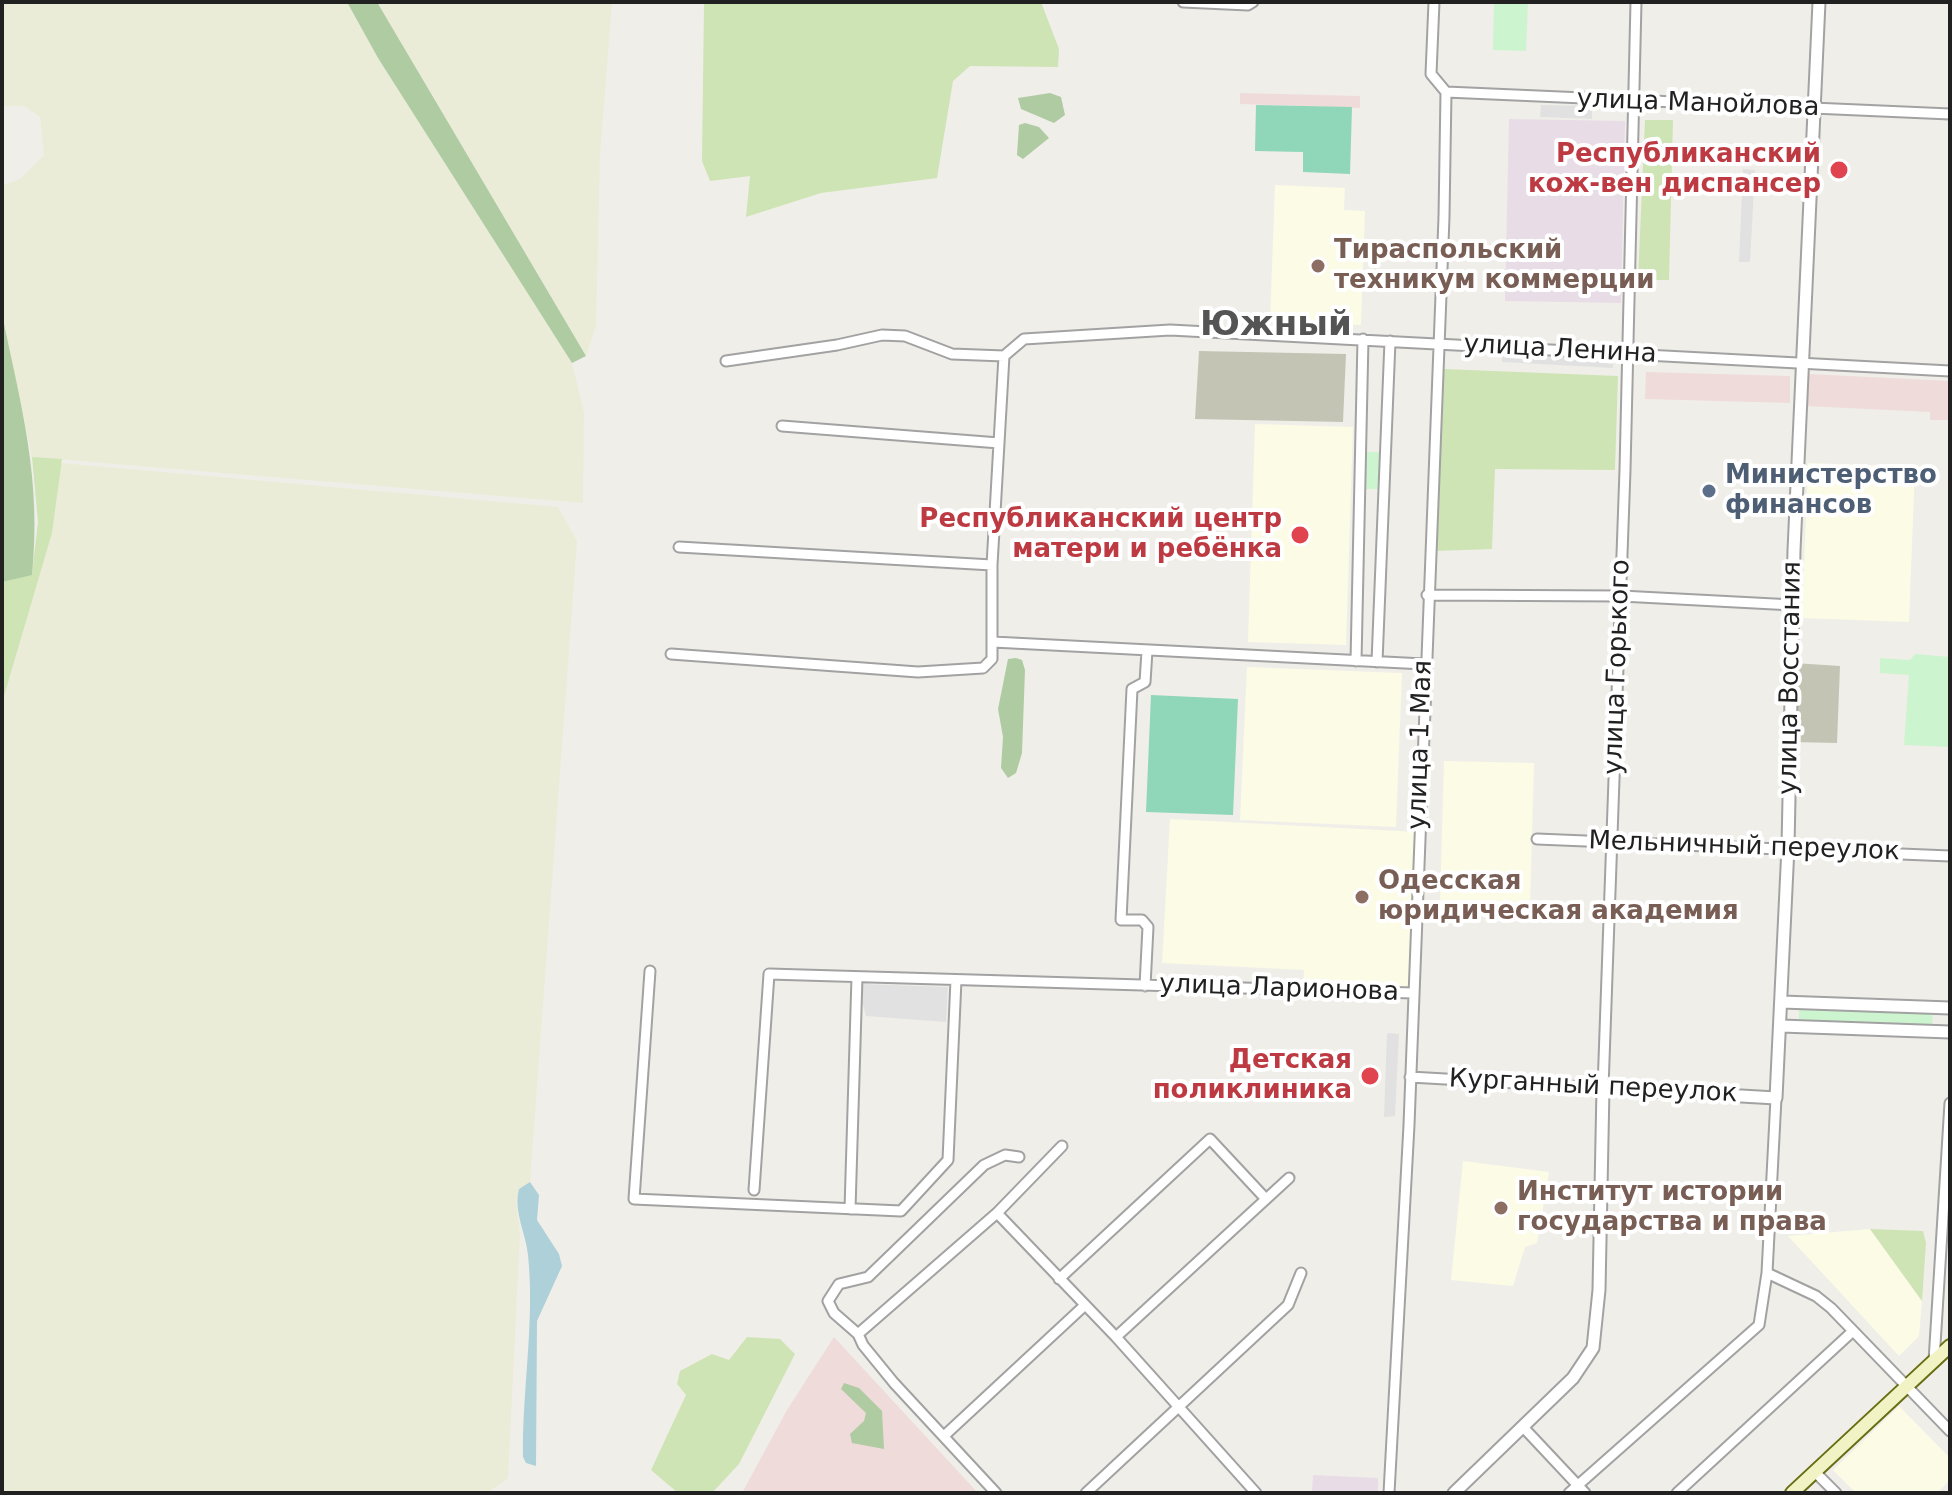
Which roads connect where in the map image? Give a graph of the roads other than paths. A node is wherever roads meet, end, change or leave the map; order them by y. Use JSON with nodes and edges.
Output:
{"nodes":[{"id":1,"x":1183,"y":2,"type":"edge"},
{"id":2,"x":1253,"y":2,"type":"edge"},
{"id":3,"x":1434,"y":2,"type":"edge"},
{"id":4,"x":1636,"y":2,"type":"edge"},
{"id":5,"x":1819,"y":2,"type":"edge"},
{"id":6,"x":1446,"y":92,"type":"junction"},
{"id":7,"x":1633,"y":101,"type":"junction"},
{"id":8,"x":1813,"y":108,"type":"junction"},
{"id":9,"x":1950,"y":114,"type":"edge"},
{"id":10,"x":1363,"y":339,"type":"junction"},
{"id":11,"x":1390,"y":341,"type":"junction"},
{"id":12,"x":1439,"y":344,"type":"junction"},
{"id":13,"x":1627,"y":354,"type":"junction"},
{"id":14,"x":1004,"y":356,"type":"junction"},
{"id":15,"x":726,"y":361,"type":"dead end"},
{"id":16,"x":1802,"y":361,"type":"junction"},
{"id":17,"x":1950,"y":371,"type":"edge"},
{"id":18,"x":782,"y":426,"type":"dead end"},
{"id":19,"x":999,"y":443,"type":"junction"},
{"id":20,"x":679,"y":547,"type":"dead end"},
{"id":21,"x":992,"y":565,"type":"junction"},
{"id":22,"x":1427,"y":595,"type":"junction"},
{"id":23,"x":1621,"y":596,"type":"junction"},
{"id":24,"x":1793,"y":605,"type":"junction"},
{"id":25,"x":993,"y":642,"type":"junction"},
{"id":26,"x":1147,"y":651,"type":"junction"},
{"id":27,"x":671,"y":654,"type":"dead end"},
{"id":28,"x":1356,"y":661,"type":"junction"},
{"id":29,"x":1377,"y":662,"type":"junction"},
{"id":30,"x":1424,"y":664,"type":"junction"},
{"id":31,"x":1537,"y":839,"type":"dead end"},
{"id":32,"x":1611,"y":842,"type":"junction"},
{"id":33,"x":1788,"y":847,"type":"junction"},
{"id":34,"x":1950,"y":856,"type":"edge"},
{"id":35,"x":650,"y":971,"type":"dead end"},
{"id":36,"x":857,"y":977,"type":"junction"},
{"id":37,"x":956,"y":980,"type":"junction"},
{"id":38,"x":1145,"y":986,"type":"junction"},
{"id":39,"x":1413,"y":993,"type":"junction"},
{"id":40,"x":1782,"y":1002,"type":"junction"},
{"id":41,"x":1950,"y":1008,"type":"edge"},
{"id":42,"x":1781,"y":1026,"type":"junction"},
{"id":43,"x":1950,"y":1032,"type":"edge"},
{"id":44,"x":1410,"y":1077,"type":"junction"},
{"id":45,"x":1603,"y":1088,"type":"junction"},
{"id":46,"x":1776,"y":1098,"type":"junction"},
{"id":47,"x":1950,"y":1103,"type":"edge"},
{"id":48,"x":1062,"y":1146,"type":"dead end"},
{"id":49,"x":1019,"y":1157,"type":"dead end"},
{"id":50,"x":1289,"y":1178,"type":"dead end"},
{"id":51,"x":754,"y":1190,"type":"dead end"},
{"id":52,"x":1265,"y":1198,"type":"junction"},
{"id":53,"x":850,"y":1209,"type":"junction"},
{"id":54,"x":997,"y":1213,"type":"junction"},
{"id":55,"x":1301,"y":1273,"type":"dead end"},
{"id":56,"x":1767,"y":1273,"type":"junction"},
{"id":57,"x":1059,"y":1279,"type":"junction"},
{"id":58,"x":1084,"y":1306,"type":"junction"},
{"id":59,"x":1853,"y":1331,"type":"junction"},
{"id":60,"x":858,"y":1334,"type":"junction"},
{"id":61,"x":1116,"y":1337,"type":"junction"},
{"id":62,"x":1950,"y":1346,"type":"edge"},
{"id":63,"x":1934,"y":1361,"type":"junction"},
{"id":64,"x":1908,"y":1386,"type":"junction"},
{"id":65,"x":1179,"y":1407,"type":"junction"},
{"id":66,"x":1523,"y":1427,"type":"junction"},
{"id":67,"x":1950,"y":1431,"type":"edge"},
{"id":68,"x":945,"y":1435,"type":"junction"},
{"id":69,"x":1815,"y":1472,"type":"junction"},
{"id":70,"x":1581,"y":1489,"type":"edge"},
{"id":71,"x":996,"y":1493,"type":"edge"},
{"id":72,"x":1086,"y":1493,"type":"edge"},
{"id":73,"x":1256,"y":1493,"type":"edge"},
{"id":74,"x":1389,"y":1493,"type":"edge"},
{"id":75,"x":1454,"y":1493,"type":"edge"},
{"id":76,"x":1569,"y":1493,"type":"edge"},
{"id":77,"x":1677,"y":1493,"type":"edge"},
{"id":78,"x":1792,"y":1493,"type":"edge"},
{"id":79,"x":1836,"y":1493,"type":"edge"}],
"edges":[{"from":1,"to":2,"type":"street"},
{"from":3,"to":6,"type":"street","name":"улица 1 Мая"},
{"from":4,"to":7,"type":"street","name":"улица Горького"},
{"from":5,"to":8,"type":"street","name":"улица Восстания"},
{"from":6,"to":7,"type":"street","name":"улица Манойлова"},
{"from":6,"to":12,"type":"street","name":"улица 1 Мая"},
{"from":7,"to":8,"type":"street","name":"улица Манойлова"},
{"from":7,"to":13,"type":"street","name":"улица Горького"},
{"from":8,"to":9,"type":"street","name":"улица Манойлова"},
{"from":8,"to":16,"type":"street","name":"улица Восстания"},
{"from":10,"to":11,"type":"street","name":"улица Ленина"},
{"from":10,"to":14,"type":"street","name":"улица Ленина"},
{"from":10,"to":28,"type":"street"},
{"from":11,"to":12,"type":"street","name":"улица Ленина"},
{"from":11,"to":29,"type":"street"},
{"from":12,"to":13,"type":"street","name":"улица Ленина"},
{"from":12,"to":22,"type":"street","name":"улица 1 Мая"},
{"from":13,"to":16,"type":"street","name":"улица Ленина"},
{"from":13,"to":23,"type":"street","name":"улица Горького"},
{"from":14,"to":15,"type":"street"},
{"from":14,"to":19,"type":"street"},
{"from":16,"to":17,"type":"street","name":"улица Ленина"},
{"from":16,"to":24,"type":"street","name":"улица Восстания"},
{"from":18,"to":19,"type":"street"},
{"from":19,"to":21,"type":"street"},
{"from":20,"to":21,"type":"street"},
{"from":21,"to":25,"type":"street"},
{"from":22,"to":23,"type":"street"},
{"from":22,"to":30,"type":"street","name":"улица 1 Мая"},
{"from":23,"to":24,"type":"street"},
{"from":23,"to":32,"type":"street","name":"улица Горького"},
{"from":24,"to":33,"type":"street","name":"улица Восстания"},
{"from":25,"to":26,"type":"street"},
{"from":25,"to":27,"type":"street"},
{"from":26,"to":28,"type":"street"},
{"from":26,"to":38,"type":"street","name":"улица Ларионова"},
{"from":28,"to":29,"type":"street"},
{"from":29,"to":30,"type":"street"},
{"from":30,"to":39,"type":"street","name":"улица 1 Мая"},
{"from":31,"to":32,"type":"street","name":"Мельничный переулок"},
{"from":32,"to":33,"type":"street","name":"Мельничный переулок"},
{"from":32,"to":45,"type":"street","name":"улица Горького"},
{"from":33,"to":34,"type":"street","name":"Мельничный переулок"},
{"from":33,"to":40,"type":"street","name":"улица Восстания"},
{"from":35,"to":53,"type":"street"},
{"from":36,"to":37,"type":"street","name":"улица Ларионова"},
{"from":36,"to":51,"type":"street","name":"улица Ларионова"},
{"from":36,"to":53,"type":"street"},
{"from":37,"to":38,"type":"street","name":"улица Ларионова"},
{"from":37,"to":53,"type":"street"},
{"from":38,"to":39,"type":"street","name":"улица Ларионова"},
{"from":39,"to":44,"type":"street","name":"улица 1 Мая"},
{"from":40,"to":41,"type":"street"},
{"from":40,"to":42,"type":"street","name":"улица Восстания"},
{"from":42,"to":43,"type":"street"},
{"from":42,"to":46,"type":"street","name":"улица Восстания"},
{"from":44,"to":45,"type":"street","name":"Курганный переулок"},
{"from":44,"to":74,"type":"street","name":"улица 1 Мая"},
{"from":45,"to":46,"type":"street","name":"Курганный переулок"},
{"from":45,"to":66,"type":"street","name":"улица Горького"},
{"from":46,"to":56,"type":"street","name":"улица Восстания"},
{"from":47,"to":63,"type":"street"},
{"from":48,"to":54,"type":"street"},
{"from":49,"to":60,"type":"street"},
{"from":50,"to":52,"type":"street"},
{"from":52,"to":57,"type":"street"},
{"from":52,"to":61,"type":"street"},
{"from":54,"to":57,"type":"street"},
{"from":54,"to":60,"type":"street"},
{"from":55,"to":65,"type":"street"},
{"from":56,"to":59,"type":"street"},
{"from":56,"to":70,"type":"street","name":"улица Восстания"},
{"from":57,"to":58,"type":"street"},
{"from":58,"to":61,"type":"street"},
{"from":58,"to":68,"type":"street"},
{"from":59,"to":64,"type":"street"},
{"from":59,"to":77,"type":"street"},
{"from":60,"to":68,"type":"street"},
{"from":61,"to":65,"type":"street"},
{"from":62,"to":63,"type":"main road"},
{"from":63,"to":64,"type":"main road"},
{"from":64,"to":67,"type":"street"},
{"from":64,"to":69,"type":"main road"},
{"from":65,"to":72,"type":"street"},
{"from":65,"to":73,"type":"street"},
{"from":66,"to":70,"type":"street"},
{"from":66,"to":75,"type":"street"},
{"from":68,"to":71,"type":"street"},
{"from":69,"to":78,"type":"main road"},
{"from":69,"to":79,"type":"street"},
{"from":70,"to":76,"type":"street","name":"улица Восстания"}]}
